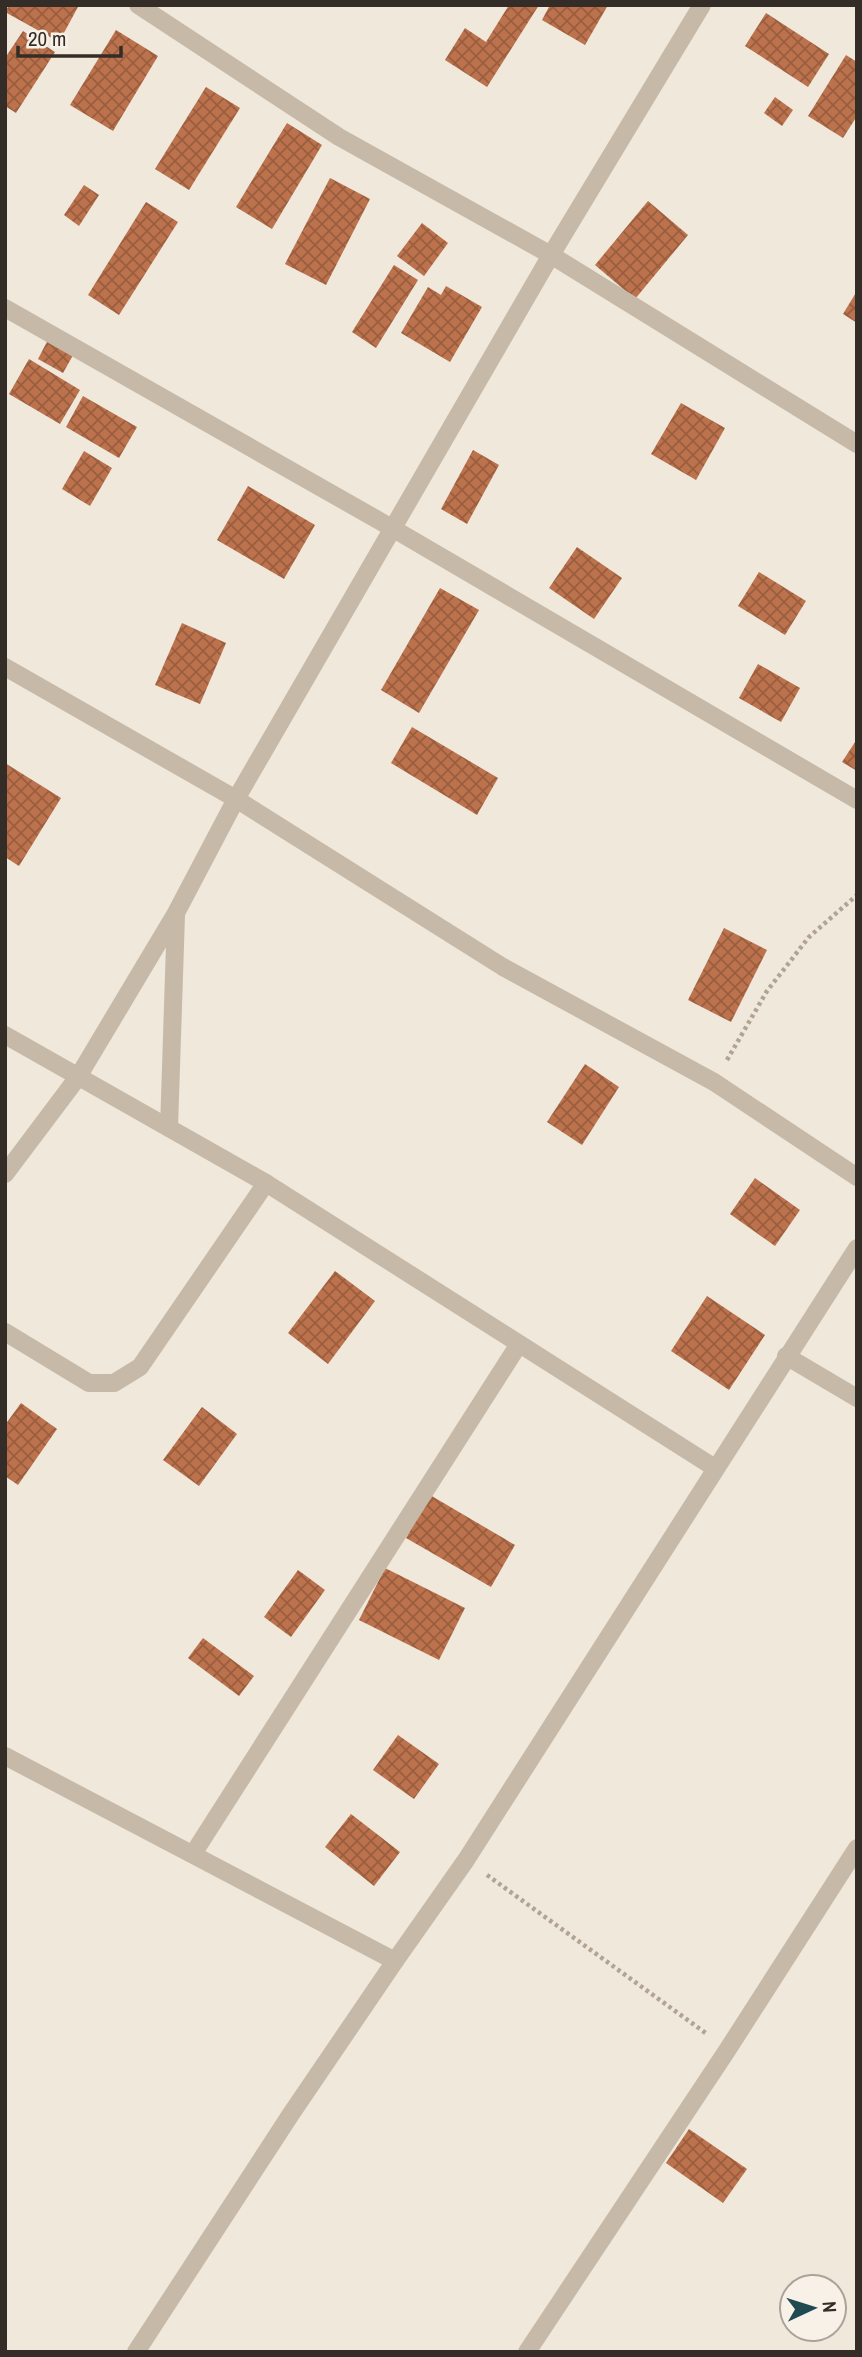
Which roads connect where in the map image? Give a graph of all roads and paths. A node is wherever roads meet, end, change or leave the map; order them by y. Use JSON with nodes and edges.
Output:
{"nodes":[{"id":1,"x":138,"y":5,"type":"edge"},
{"id":2,"x":702,"y":5,"type":"edge"},
{"id":3,"x":551,"y":255,"type":"junction"},
{"id":4,"x":5,"y":308,"type":"edge"},
{"id":5,"x":857,"y":444,"type":"edge"},
{"id":6,"x":392,"y":528,"type":"junction"},
{"id":7,"x":5,"y":667,"type":"edge"},
{"id":8,"x":236,"y":799,"type":"junction"},
{"id":9,"x":857,"y":800,"type":"edge"},
{"id":10,"x":857,"y":895,"type":"edge"},
{"id":11,"x":176,"y":913,"type":"junction"},
{"id":12,"x":5,"y":1035,"type":"edge"},
{"id":13,"x":78,"y":1077,"type":"junction"},
{"id":14,"x":714,"y":1082,"type":"junction"},
{"id":15,"x":169,"y":1128,"type":"junction"},
{"id":16,"x":5,"y":1174,"type":"edge"},
{"id":17,"x":857,"y":1177,"type":"edge"},
{"id":18,"x":266,"y":1184,"type":"junction"},
{"id":19,"x":857,"y":1248,"type":"edge"},
{"id":20,"x":5,"y":1332,"type":"edge"},
{"id":21,"x":519,"y":1344,"type":"junction"},
{"id":22,"x":786,"y":1356,"type":"junction"},
{"id":23,"x":857,"y":1398,"type":"edge"},
{"id":24,"x":715,"y":1468,"type":"junction"},
{"id":25,"x":5,"y":1756,"type":"edge"},
{"id":26,"x":857,"y":1848,"type":"edge"},
{"id":27,"x":193,"y":1854,"type":"junction"},
{"id":28,"x":466,"y":1860,"type":"junction"},
{"id":29,"x":395,"y":1961,"type":"junction"},
{"id":30,"x":728,"y":2049,"type":"junction"},
{"id":31,"x":136,"y":2352,"type":"edge"},
{"id":32,"x":527,"y":2352,"type":"edge"}],
"edges":[{"from":1,"to":3,"type":"street"},
{"from":2,"to":3,"type":"street"},
{"from":3,"to":5,"type":"street"},
{"from":3,"to":6,"type":"street"},
{"from":4,"to":6,"type":"street"},
{"from":6,"to":8,"type":"street"},
{"from":6,"to":9,"type":"street"},
{"from":7,"to":8,"type":"street"},
{"from":8,"to":11,"type":"street"},
{"from":8,"to":14,"type":"street"},
{"from":10,"to":14,"type":"path"},
{"from":11,"to":13,"type":"street"},
{"from":11,"to":15,"type":"street"},
{"from":12,"to":13,"type":"street"},
{"from":13,"to":15,"type":"street"},
{"from":13,"to":16,"type":"street"},
{"from":14,"to":17,"type":"street"},
{"from":15,"to":18,"type":"street"},
{"from":18,"to":20,"type":"street"},
{"from":18,"to":21,"type":"street"},
{"from":19,"to":22,"type":"street"},
{"from":21,"to":24,"type":"street"},
{"from":21,"to":27,"type":"street"},
{"from":22,"to":23,"type":"street"},
{"from":22,"to":24,"type":"street"},
{"from":24,"to":28,"type":"street"},
{"from":25,"to":27,"type":"street"},
{"from":26,"to":30,"type":"street"},
{"from":27,"to":29,"type":"street"},
{"from":28,"to":29,"type":"street"},
{"from":28,"to":30,"type":"path"},
{"from":29,"to":31,"type":"street"},
{"from":30,"to":32,"type":"street"}]}
